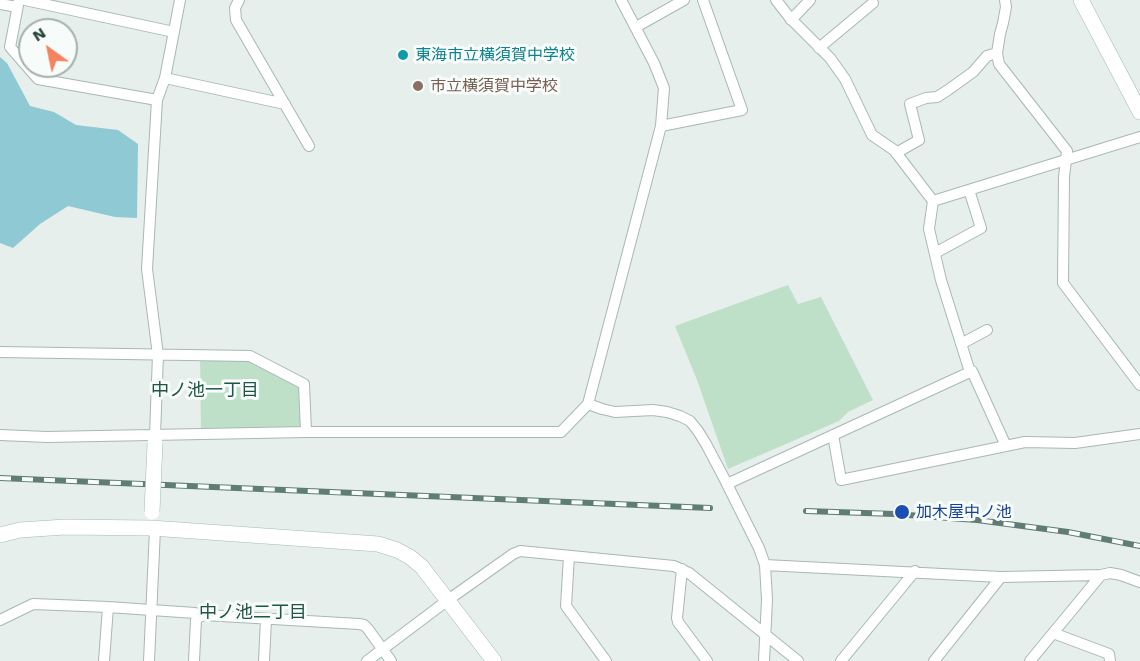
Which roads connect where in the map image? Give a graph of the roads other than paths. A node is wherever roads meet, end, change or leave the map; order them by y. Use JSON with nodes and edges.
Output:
{"nodes":[{"id":1,"x":180,"y":0,"type":"edge"},
{"id":2,"x":239,"y":0,"type":"edge"},
{"id":3,"x":621,"y":0,"type":"edge"},
{"id":4,"x":684,"y":0,"type":"edge"},
{"id":5,"x":703,"y":0,"type":"edge"},
{"id":6,"x":776,"y":0,"type":"edge"},
{"id":7,"x":810,"y":0,"type":"edge"},
{"id":8,"x":1005,"y":0,"type":"edge"},
{"id":9,"x":1081,"y":0,"type":"edge"},
{"id":10,"x":20,"y":2,"type":"edge"},
{"id":11,"x":873,"y":3,"type":"dead end"},
{"id":12,"x":0,"y":4,"type":"edge"},
{"id":13,"x":791,"y":20,"type":"junction"},
{"id":14,"x":636,"y":27,"type":"junction"},
{"id":15,"x":174,"y":32,"type":"junction"},
{"id":16,"x":819,"y":48,"type":"junction"},
{"id":17,"x":997,"y":53,"type":"junction"},
{"id":18,"x":165,"y":78,"type":"junction"},
{"id":19,"x":157,"y":100,"type":"junction"},
{"id":20,"x":285,"y":104,"type":"junction"},
{"id":21,"x":1140,"y":112,"type":"edge"},
{"id":22,"x":661,"y":126,"type":"junction"},
{"id":23,"x":1140,"y":137,"type":"edge"},
{"id":24,"x":309,"y":146,"type":"dead end"},
{"id":25,"x":896,"y":153,"type":"junction"},
{"id":26,"x":1065,"y":159,"type":"junction"},
{"id":27,"x":969,"y":190,"type":"junction"},
{"id":28,"x":933,"y":201,"type":"junction"},
{"id":29,"x":935,"y":253,"type":"junction"},
{"id":30,"x":987,"y":330,"type":"dead end"},
{"id":31,"x":961,"y":344,"type":"junction"},
{"id":32,"x":0,"y":352,"type":"edge"},
{"id":33,"x":158,"y":355,"type":"junction"},
{"id":34,"x":972,"y":371,"type":"dead end"},
{"id":35,"x":1140,"y":386,"type":"edge"},
{"id":36,"x":588,"y":404,"type":"junction"},
{"id":37,"x":306,"y":432,"type":"junction"},
{"id":38,"x":0,"y":435,"type":"edge"},
{"id":39,"x":833,"y":435,"type":"junction"},
{"id":40,"x":1140,"y":435,"type":"edge"},
{"id":41,"x":155,"y":439,"type":"junction"},
{"id":42,"x":1006,"y":446,"type":"junction"},
{"id":43,"x":727,"y":484,"type":"junction"},
{"id":44,"x":153,"y":529,"type":"junction"},
{"id":45,"x":0,"y":535,"type":"edge"},
{"id":46,"x":569,"y":556,"type":"junction"},
{"id":47,"x":765,"y":565,"type":"junction"},
{"id":48,"x":682,"y":569,"type":"junction"},
{"id":49,"x":915,"y":572,"type":"junction"},
{"id":50,"x":1101,"y":575,"type":"junction"},
{"id":51,"x":1001,"y":577,"type":"junction"},
{"id":52,"x":1140,"y":582,"type":"edge"},
{"id":53,"x":448,"y":600,"type":"junction"},
{"id":54,"x":108,"y":607,"type":"junction"},
{"id":55,"x":152,"y":610,"type":"junction"},
{"id":56,"x":199,"y":617,"type":"junction"},
{"id":57,"x":266,"y":619,"type":"junction"},
{"id":58,"x":0,"y":620,"type":"edge"},
{"id":59,"x":1053,"y":633,"type":"junction"},
{"id":60,"x":765,"y":635,"type":"junction"},
{"id":61,"x":382,"y":650,"type":"junction"},
{"id":62,"x":104,"y":661,"type":"edge"},
{"id":63,"x":149,"y":661,"type":"edge"},
{"id":64,"x":194,"y":661,"type":"edge"},
{"id":65,"x":264,"y":661,"type":"edge"},
{"id":66,"x":367,"y":661,"type":"edge"},
{"id":67,"x":391,"y":661,"type":"edge"},
{"id":68,"x":494,"y":661,"type":"edge"},
{"id":69,"x":606,"y":661,"type":"edge"},
{"id":70,"x":706,"y":661,"type":"edge"},
{"id":71,"x":764,"y":661,"type":"edge"},
{"id":72,"x":798,"y":661,"type":"edge"},
{"id":73,"x":841,"y":661,"type":"edge"},
{"id":74,"x":934,"y":661,"type":"edge"},
{"id":75,"x":1030,"y":661,"type":"edge"},
{"id":76,"x":1110,"y":661,"type":"edge"}],
"edges":[{"from":1,"to":15,"type":"street"},
{"from":2,"to":20,"type":"street"},
{"from":3,"to":14,"type":"street"},
{"from":4,"to":14,"type":"street"},
{"from":5,"to":22,"type":"street"},
{"from":6,"to":13,"type":"street"},
{"from":7,"to":13,"type":"street"},
{"from":8,"to":17,"type":"street"},
{"from":9,"to":21,"type":"street"},
{"from":10,"to":12,"type":"street"},
{"from":10,"to":15,"type":"street"},
{"from":10,"to":19,"type":"street"},
{"from":11,"to":16,"type":"street"},
{"from":13,"to":16,"type":"street"},
{"from":14,"to":22,"type":"street"},
{"from":15,"to":18,"type":"street"},
{"from":16,"to":25,"type":"street"},
{"from":17,"to":25,"type":"street"},
{"from":17,"to":26,"type":"street"},
{"from":18,"to":19,"type":"street"},
{"from":18,"to":20,"type":"street"},
{"from":19,"to":33,"type":"street"},
{"from":20,"to":24,"type":"street"},
{"from":22,"to":36,"type":"street"},
{"from":23,"to":26,"type":"street"},
{"from":25,"to":28,"type":"street"},
{"from":26,"to":27,"type":"street"},
{"from":26,"to":35,"type":"street"},
{"from":27,"to":28,"type":"street"},
{"from":27,"to":29,"type":"street"},
{"from":28,"to":29,"type":"street"},
{"from":29,"to":31,"type":"street"},
{"from":30,"to":31,"type":"street"},
{"from":31,"to":39,"type":"street"},
{"from":32,"to":33,"type":"street"},
{"from":33,"to":37,"type":"street"},
{"from":33,"to":41,"type":"street"},
{"from":34,"to":42,"type":"street"},
{"from":36,"to":37,"type":"street"},
{"from":36,"to":43,"type":"street"},
{"from":37,"to":41,"type":"street"},
{"from":38,"to":41,"type":"street"},
{"from":39,"to":42,"type":"street"},
{"from":39,"to":43,"type":"street"},
{"from":40,"to":42,"type":"street"},
{"from":41,"to":44,"type":"street","bridge":true},
{"from":43,"to":47,"type":"street"},
{"from":44,"to":45,"type":"street"},
{"from":44,"to":53,"type":"street"},
{"from":44,"to":55,"type":"street"},
{"from":46,"to":48,"type":"street"},
{"from":46,"to":53,"type":"street"},
{"from":46,"to":69,"type":"street"},
{"from":47,"to":49,"type":"street"},
{"from":47,"to":60,"type":"street"},
{"from":48,"to":60,"type":"street"},
{"from":48,"to":70,"type":"street"},
{"from":49,"to":51,"type":"street"},
{"from":49,"to":73,"type":"street"},
{"from":50,"to":51,"type":"street"},
{"from":50,"to":52,"type":"street"},
{"from":50,"to":59,"type":"street"},
{"from":51,"to":74,"type":"street"},
{"from":53,"to":61,"type":"street"},
{"from":53,"to":68,"type":"street"},
{"from":54,"to":55,"type":"street"},
{"from":54,"to":58,"type":"street"},
{"from":54,"to":62,"type":"street"},
{"from":55,"to":56,"type":"street"},
{"from":55,"to":63,"type":"street"},
{"from":56,"to":57,"type":"street"},
{"from":56,"to":64,"type":"street"},
{"from":57,"to":61,"type":"street"},
{"from":57,"to":65,"type":"street"},
{"from":59,"to":75,"type":"street"},
{"from":59,"to":76,"type":"street"},
{"from":60,"to":71,"type":"street"},
{"from":60,"to":72,"type":"street"},
{"from":61,"to":66,"type":"street"},
{"from":61,"to":67,"type":"street"}]}
